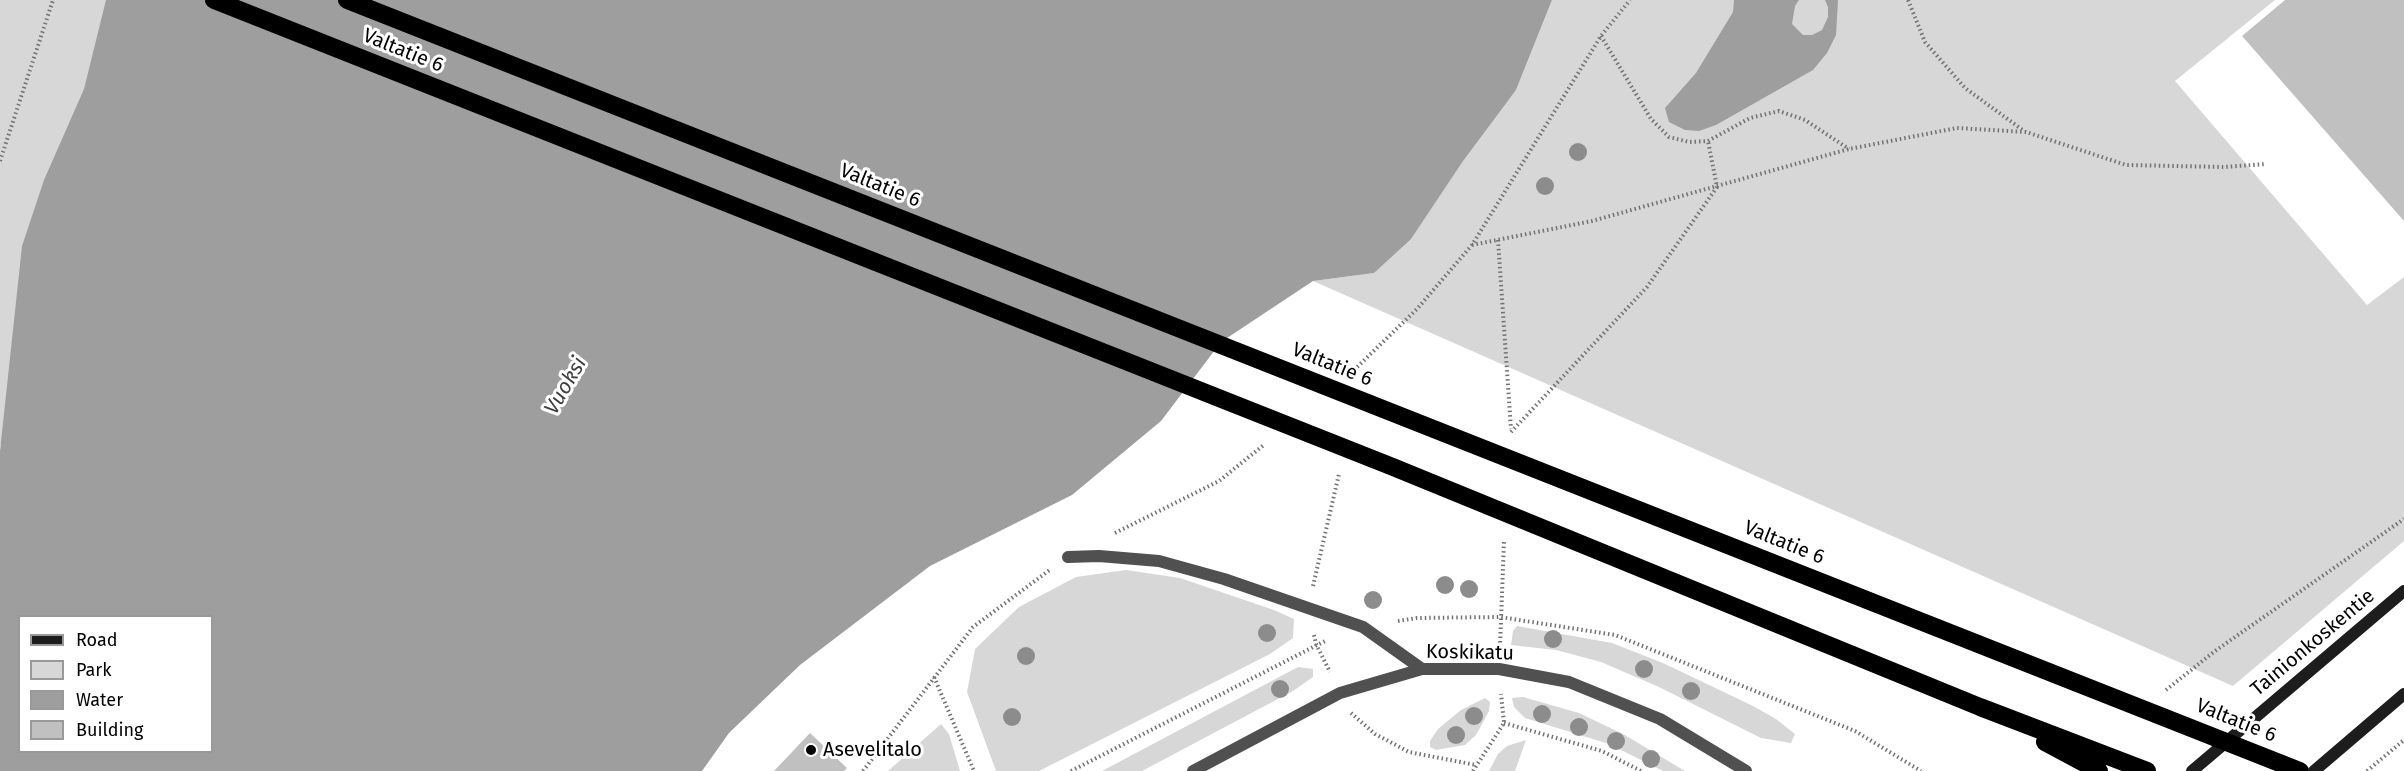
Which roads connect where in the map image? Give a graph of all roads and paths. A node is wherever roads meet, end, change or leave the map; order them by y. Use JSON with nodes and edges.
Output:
{"nodes":[{"id":1,"x":53,"y":0,"type":"edge"},
{"id":2,"x":214,"y":0,"type":"edge"},
{"id":3,"x":347,"y":0,"type":"edge"},
{"id":4,"x":1908,"y":0,"type":"edge"},
{"id":5,"x":1601,"y":36,"type":"dead end"},
{"id":6,"x":2026,"y":132,"type":"junction"},
{"id":7,"x":1708,"y":141,"type":"junction"},
{"id":8,"x":1849,"y":149,"type":"junction"},
{"id":9,"x":0,"y":161,"type":"edge"},
{"id":10,"x":2266,"y":164,"type":"dead end"},
{"id":11,"x":1718,"y":187,"type":"junction"},
{"id":12,"x":1498,"y":240,"type":"junction"},
{"id":13,"x":1472,"y":245,"type":"dead end"},
{"id":14,"x":1364,"y":362,"type":"dead end"},
{"id":15,"x":1362,"y":373,"type":"dead end"},
{"id":16,"x":1511,"y":430,"type":"junction"},
{"id":17,"x":1510,"y":442,"type":"dead end"},
{"id":18,"x":1341,"y":462,"type":"dead end"},
{"id":19,"x":2404,"y":519,"type":"edge"},
{"id":20,"x":1505,"y":535,"type":"dead end"},
{"id":21,"x":1068,"y":557,"type":"dead end"},
{"id":22,"x":2404,"y":591,"type":"edge"},
{"id":23,"x":1308,"y":608,"type":"junction"},
{"id":24,"x":1422,"y":669,"type":"junction"},
{"id":25,"x":1499,"y":669,"type":"junction"},
{"id":26,"x":934,"y":676,"type":"dead end"},
{"id":27,"x":2162,"y":693,"type":"dead end"},
{"id":28,"x":2404,"y":694,"type":"edge"},
{"id":29,"x":1980,"y":706,"type":"junction"},
{"id":30,"x":1504,"y":723,"type":"junction"},
{"id":31,"x":1375,"y":734,"type":"dead end"},
{"id":32,"x":2404,"y":740,"type":"edge"},
{"id":33,"x":1476,"y":765,"type":"junction"},
{"id":34,"x":974,"y":771,"type":"edge"},
{"id":35,"x":1193,"y":771,"type":"edge"},
{"id":36,"x":1473,"y":771,"type":"edge"},
{"id":37,"x":1641,"y":771,"type":"edge"},
{"id":38,"x":1746,"y":771,"type":"edge"},
{"id":39,"x":2099,"y":771,"type":"edge"},
{"id":40,"x":2147,"y":771,"type":"edge"},
{"id":41,"x":2192,"y":771,"type":"edge"},
{"id":42,"x":2300,"y":771,"type":"edge"},
{"id":43,"x":2314,"y":771,"type":"edge"},
{"id":44,"x":2367,"y":771,"type":"edge"}],
"edges":[{"from":1,"to":9,"type":"path"},
{"from":2,"to":29,"type":"highway","name":"Valtatie 6"},
{"from":3,"to":42,"type":"highway","name":"Valtatie 6"},
{"from":4,"to":6,"type":"path"},
{"from":5,"to":7,"type":"path"},
{"from":6,"to":8,"type":"path"},
{"from":6,"to":10,"type":"path"},
{"from":7,"to":8,"type":"path"},
{"from":7,"to":11,"type":"path"},
{"from":8,"to":11,"type":"path"},
{"from":11,"to":12,"type":"path"},
{"from":11,"to":16,"type":"path"},
{"from":12,"to":13,"type":"path"},
{"from":12,"to":16,"type":"path"},
{"from":14,"to":15,"type":"path"},
{"from":16,"to":17,"type":"path"},
{"from":18,"to":23,"type":"path"},
{"from":19,"to":27,"type":"path"},
{"from":20,"to":25,"type":"path"},
{"from":21,"to":23,"type":"street"},
{"from":22,"to":41,"type":"main road","name":"Tainionkoskentie"},
{"from":23,"to":24,"type":"street"},
{"from":24,"to":25,"type":"street","name":"Koskikatu"},
{"from":24,"to":35,"type":"street","name":"Koskikatu"},
{"from":25,"to":30,"type":"path"},
{"from":25,"to":38,"type":"street","name":"Koskikatu"},
{"from":26,"to":34,"type":"path"},
{"from":28,"to":43,"type":"main road"},
{"from":29,"to":39,"type":"highway"},
{"from":29,"to":40,"type":"highway","name":"Valtatie 6"},
{"from":30,"to":33,"type":"path"},
{"from":30,"to":37,"type":"path"},
{"from":31,"to":33,"type":"path"},
{"from":32,"to":44,"type":"path"},
{"from":33,"to":36,"type":"path"}]}
